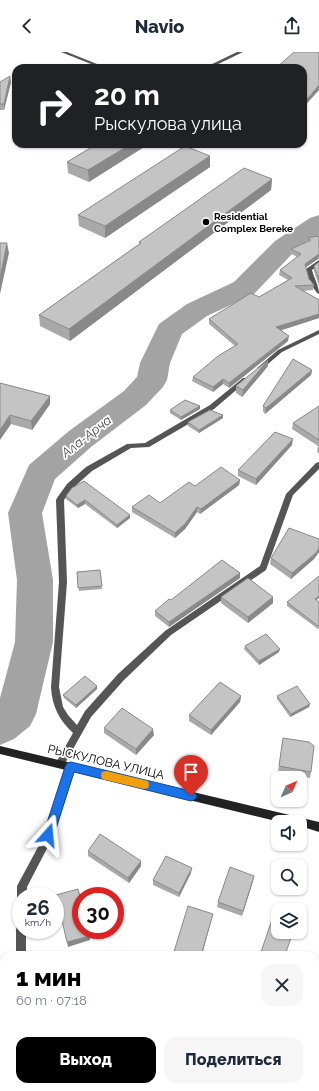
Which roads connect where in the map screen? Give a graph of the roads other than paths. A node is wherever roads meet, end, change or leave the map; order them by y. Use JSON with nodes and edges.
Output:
{"nodes":[{"id":1,"x":63,"y":52,"type":"edge"},
{"id":2,"x":241,"y":52,"type":"edge"},
{"id":3,"x":94,"y":64,"type":"edge"},
{"id":4,"x":215,"y":64,"type":"edge"},
{"id":5,"x":319,"y":262,"type":"edge"},
{"id":6,"x":319,"y":292,"type":"edge"},
{"id":7,"x":319,"y":332,"type":"edge"},
{"id":8,"x":319,"y":465,"type":"edge"},
{"id":9,"x":78,"y":732,"type":"junction"},
{"id":10,"x":0,"y":750,"type":"edge"},
{"id":11,"x":60,"y":764,"type":"junction"},
{"id":12,"x":71,"y":767,"type":"junction"},
{"id":13,"x":271,"y":815,"type":"edge"},
{"id":14,"x":307,"y":824,"type":"edge"},
{"id":15,"x":319,"y":827,"type":"edge"},
{"id":16,"x":22,"y":887,"type":"edge"},
{"id":17,"x":21,"y":939,"type":"edge"},
{"id":18,"x":21,"y":951,"type":"edge"}],
"edges":[{"from":1,"to":3,"type":"street"},
{"from":2,"to":4,"type":"street"},
{"from":5,"to":6,"type":"street"},
{"from":7,"to":9,"type":"street"},
{"from":8,"to":9,"type":"street"},
{"from":9,"to":11,"type":"street"},
{"from":10,"to":11,"type":"main road","name":"РЫСКУЛОВА УЛИЦА"},
{"from":11,"to":12,"type":"main road","name":"РЫСКУЛОВА УЛИЦА"},
{"from":12,"to":13,"type":"main road","name":"РЫСКУЛОВА УЛИЦА"},
{"from":12,"to":16,"type":"street"},
{"from":14,"to":15,"type":"main road","name":"РЫСКУЛОВА УЛИЦА"},
{"from":17,"to":18,"type":"street"}]}
